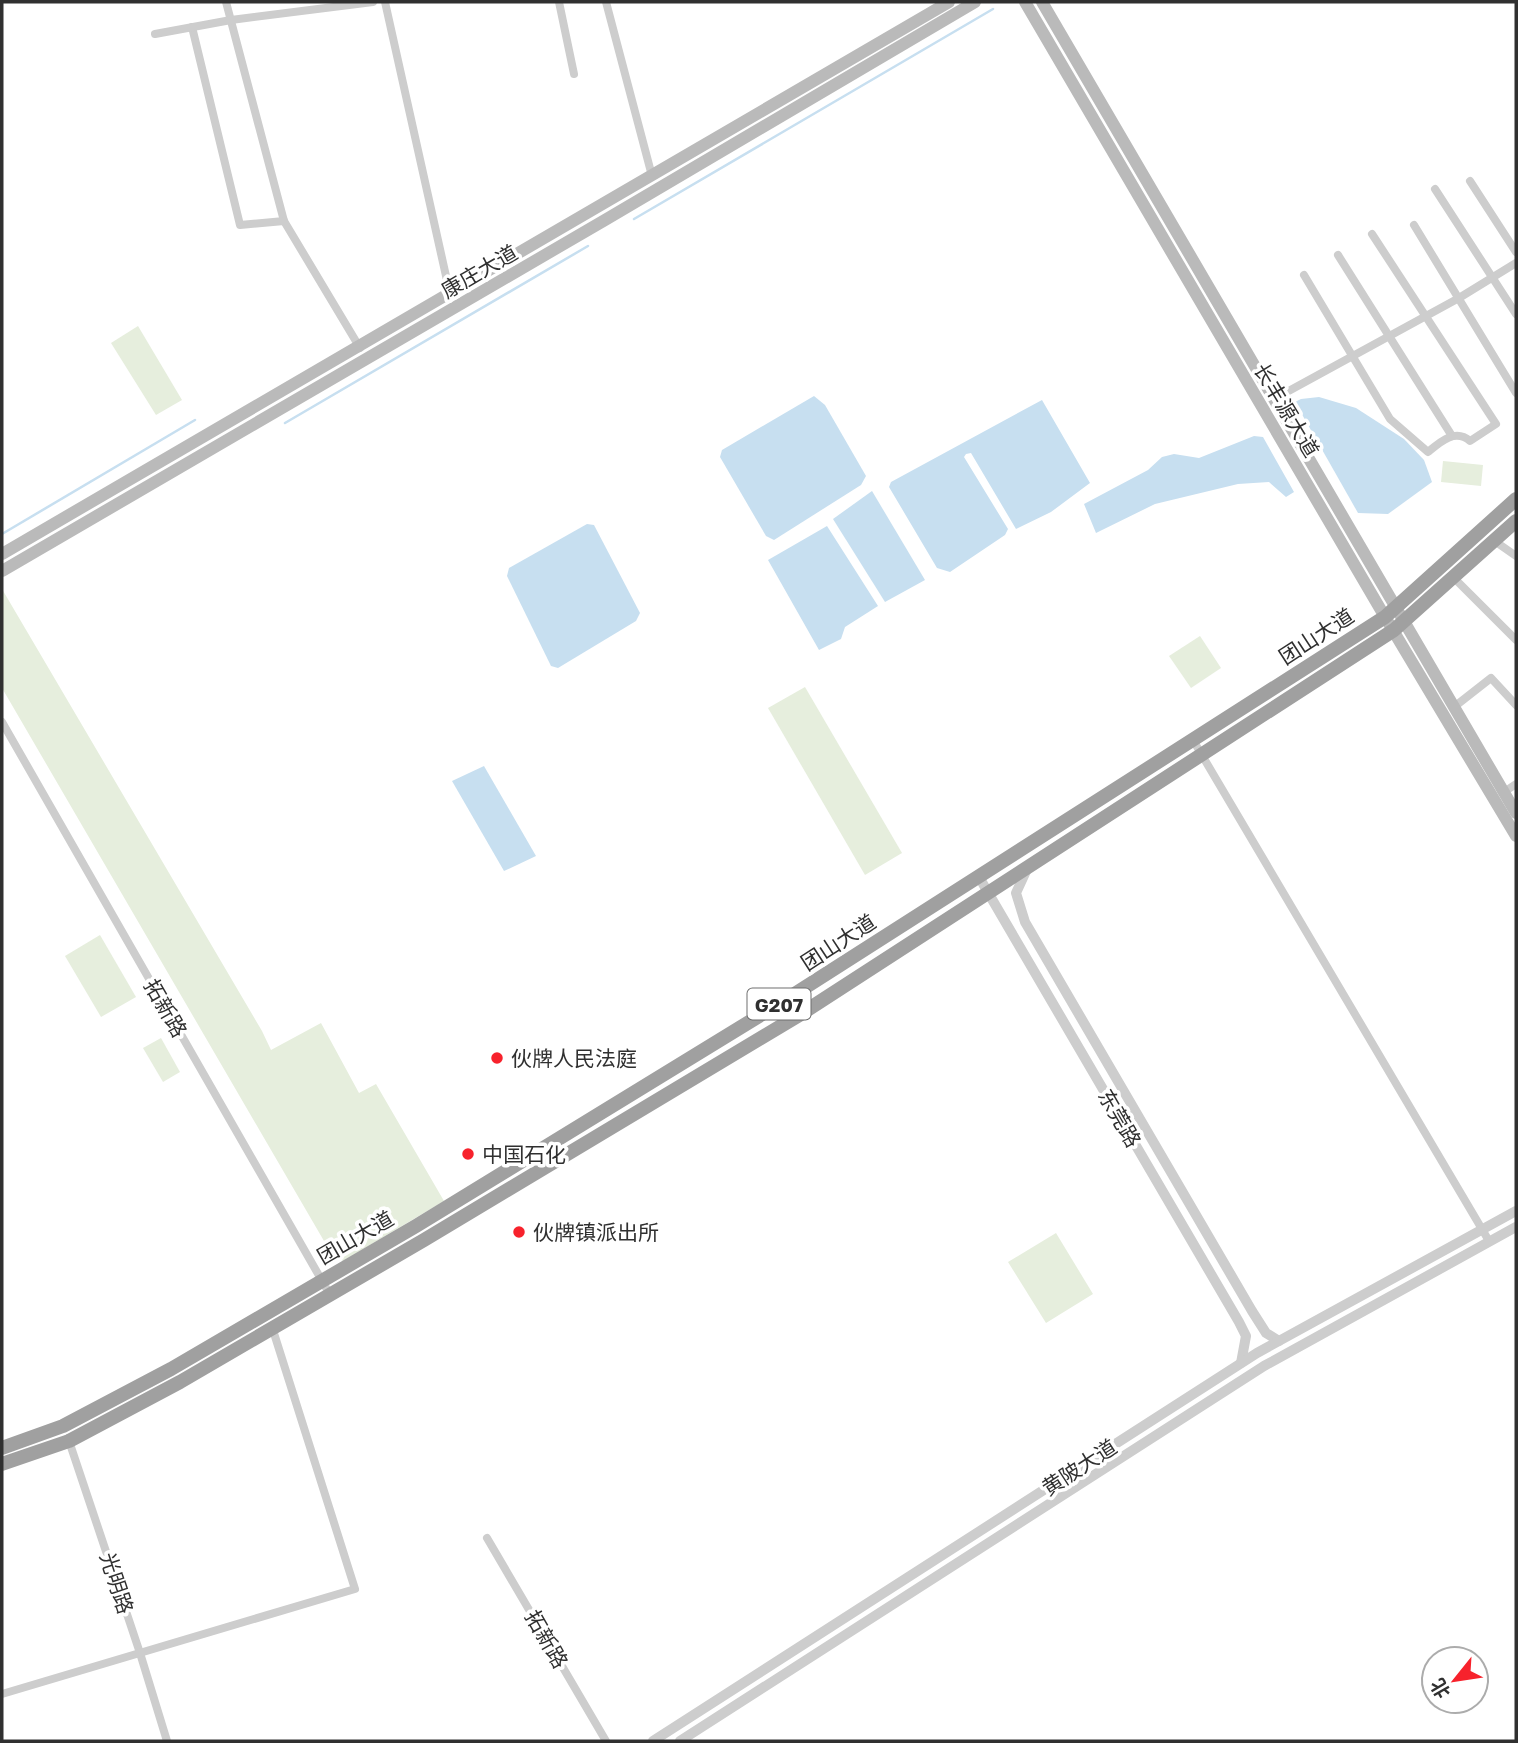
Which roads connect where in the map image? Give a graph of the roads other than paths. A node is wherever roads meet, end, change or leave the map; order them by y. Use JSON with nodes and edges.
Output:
{"nodes":[{"id":1,"x":226,"y":2,"type":"edge"},
{"id":2,"x":373,"y":2,"type":"edge"},
{"id":3,"x":385,"y":2,"type":"edge"},
{"id":4,"x":559,"y":2,"type":"edge"},
{"id":5,"x":606,"y":2,"type":"edge"},
{"id":6,"x":949,"y":2,"type":"edge"},
{"id":7,"x":975,"y":2,"type":"edge"},
{"id":8,"x":1025,"y":2,"type":"edge"},
{"id":9,"x":1042,"y":2,"type":"edge"},
{"id":10,"x":231,"y":20,"type":"junction"},
{"id":11,"x":192,"y":27,"type":"junction"},
{"id":12,"x":155,"y":34,"type":"dead end"},
{"id":13,"x":574,"y":74,"type":"dead end"},
{"id":14,"x":652,"y":176,"type":"junction"},
{"id":15,"x":1470,"y":181,"type":"dead end"},
{"id":16,"x":1435,"y":189,"type":"dead end"},
{"id":17,"x":284,"y":221,"type":"junction"},
{"id":18,"x":1414,"y":225,"type":"dead end"},
{"id":19,"x":1372,"y":234,"type":"dead end"},
{"id":20,"x":1516,"y":252,"type":"edge"},
{"id":21,"x":1339,"y":255,"type":"dead end"},
{"id":22,"x":1516,"y":263,"type":"edge"},
{"id":23,"x":1304,"y":275,"type":"dead end"},
{"id":24,"x":1493,"y":278,"type":"junction"},
{"id":25,"x":450,"y":294,"type":"junction"},
{"id":26,"x":1459,"y":298,"type":"junction"},
{"id":27,"x":1516,"y":314,"type":"edge"},
{"id":28,"x":1426,"y":316,"type":"junction"},
{"id":29,"x":1389,"y":336,"type":"junction"},
{"id":30,"x":363,"y":353,"type":"junction"},
{"id":31,"x":1352,"y":356,"type":"junction"},
{"id":32,"x":1516,"y":393,"type":"edge"},
{"id":33,"x":1274,"y":399,"type":"junction"},
{"id":34,"x":1452,"y":436,"type":"junction"},
{"id":35,"x":1516,"y":499,"type":"edge"},
{"id":36,"x":1516,"y":521,"type":"edge"},
{"id":37,"x":1496,"y":541,"type":"junction"},
{"id":38,"x":2,"y":554,"type":"edge"},
{"id":39,"x":1516,"y":556,"type":"edge"},
{"id":40,"x":2,"y":571,"type":"edge"},
{"id":41,"x":1454,"y":578,"type":"junction"},
{"id":42,"x":1391,"y":612,"type":"junction"},
{"id":43,"x":1399,"y":626,"type":"junction"},
{"id":44,"x":1516,"y":640,"type":"edge"},
{"id":45,"x":1516,"y":705,"type":"edge"},
{"id":46,"x":1454,"y":706,"type":"junction"},
{"id":47,"x":2,"y":722,"type":"edge"},
{"id":48,"x":1193,"y":740,"type":"junction"},
{"id":49,"x":1203,"y":754,"type":"junction"},
{"id":50,"x":1516,"y":785,"type":"edge"},
{"id":51,"x":1504,"y":792,"type":"junction"},
{"id":52,"x":1516,"y":813,"type":"edge"},
{"id":53,"x":1516,"y":836,"type":"edge"},
{"id":54,"x":1028,"y":867,"type":"junction"},
{"id":55,"x":979,"y":877,"type":"junction"},
{"id":56,"x":989,"y":892,"type":"junction"},
{"id":57,"x":1516,"y":1211,"type":"edge"},
{"id":58,"x":1516,"y":1227,"type":"edge"},
{"id":59,"x":1483,"y":1228,"type":"junction"},
{"id":60,"x":1489,"y":1241,"type":"junction"},
{"id":61,"x":322,"y":1280,"type":"junction"},
{"id":62,"x":329,"y":1293,"type":"junction"},
{"id":63,"x":272,"y":1327,"type":"junction"},
{"id":64,"x":1279,"y":1341,"type":"junction"},
{"id":65,"x":1241,"y":1363,"type":"junction"},
{"id":66,"x":64,"y":1426,"type":"junction"},
{"id":67,"x":69,"y":1441,"type":"junction"},
{"id":68,"x":2,"y":1448,"type":"edge"},
{"id":69,"x":2,"y":1464,"type":"edge"},
{"id":70,"x":487,"y":1538,"type":"dead end"},
{"id":71,"x":140,"y":1653,"type":"junction"},
{"id":72,"x":2,"y":1694,"type":"edge"},
{"id":73,"x":167,"y":1741,"type":"edge"},
{"id":74,"x":606,"y":1741,"type":"edge"},
{"id":75,"x":653,"y":1741,"type":"edge"},
{"id":76,"x":680,"y":1741,"type":"edge"}],
"edges":[{"from":1,"to":10,"type":"street"},
{"from":2,"to":10,"type":"street"},
{"from":3,"to":25,"type":"street"},
{"from":4,"to":13,"type":"street"},
{"from":5,"to":14,"type":"street"},
{"from":6,"to":14,"type":"main road","name":"康庄大道"},
{"from":7,"to":30,"type":"main road","name":"康庄大道"},
{"from":8,"to":42,"type":"main road","name":"长丰源大道"},
{"from":9,"to":33,"type":"main road","name":"长丰源大道"},
{"from":10,"to":11,"type":"street"},
{"from":10,"to":17,"type":"street"},
{"from":11,"to":12,"type":"street"},
{"from":11,"to":17,"type":"street"},
{"from":14,"to":25,"type":"main road","name":"康庄大道"},
{"from":15,"to":20,"type":"street"},
{"from":16,"to":24,"type":"street"},
{"from":17,"to":30,"type":"street"},
{"from":18,"to":26,"type":"street"},
{"from":19,"to":28,"type":"street"},
{"from":21,"to":29,"type":"street"},
{"from":22,"to":24,"type":"street"},
{"from":23,"to":31,"type":"street"},
{"from":24,"to":26,"type":"street"},
{"from":24,"to":27,"type":"street"},
{"from":25,"to":30,"type":"main road","name":"康庄大道"},
{"from":26,"to":28,"type":"street"},
{"from":26,"to":32,"type":"street"},
{"from":28,"to":29,"type":"street"},
{"from":28,"to":34,"type":"street"},
{"from":29,"to":31,"type":"street"},
{"from":29,"to":34,"type":"street"},
{"from":30,"to":38,"type":"main road","name":"康庄大道"},
{"from":30,"to":40,"type":"main road","name":"康庄大道"},
{"from":31,"to":33,"type":"street"},
{"from":31,"to":34,"type":"street"},
{"from":33,"to":42,"type":"main road","name":"长丰源大道"},
{"from":35,"to":42,"type":"highway","name":"团山大道","number":"G207"},
{"from":36,"to":37,"type":"highway","name":"团山大道","number":"G207"},
{"from":37,"to":39,"type":"street"},
{"from":37,"to":41,"type":"highway","name":"团山大道","number":"G207"},
{"from":41,"to":43,"type":"highway","name":"团山大道","number":"G207"},
{"from":41,"to":44,"type":"street"},
{"from":42,"to":43,"type":"main road","name":"长丰源大道"},
{"from":42,"to":48,"type":"highway","name":"团山大道","number":"G207"},
{"from":43,"to":46,"type":"main road","name":"长丰源大道"},
{"from":43,"to":49,"type":"highway","name":"团山大道","number":"G207"},
{"from":43,"to":53,"type":"main road","name":"长丰源大道"},
{"from":45,"to":46,"type":"street"},
{"from":46,"to":51,"type":"main road","name":"长丰源大道"},
{"from":47,"to":61,"type":"street","name":"拓新路"},
{"from":48,"to":49,"type":"street"},
{"from":48,"to":55,"type":"highway","name":"团山大道","number":"G207"},
{"from":49,"to":54,"type":"highway","name":"团山大道","number":"G207"},
{"from":49,"to":59,"type":"street"},
{"from":50,"to":51,"type":"street"},
{"from":51,"to":52,"type":"main road","name":"长丰源大道"},
{"from":54,"to":56,"type":"highway","name":"团山大道","number":"G207"},
{"from":54,"to":64,"type":"street","name":"东莞路"},
{"from":55,"to":56,"type":"street","name":"东莞路"},
{"from":55,"to":61,"type":"highway","name":"团山大道","number":"G207"},
{"from":56,"to":62,"type":"highway","name":"团山大道","number":"G207"},
{"from":56,"to":65,"type":"street","name":"东莞路"},
{"from":57,"to":59,"type":"street","name":"黄陂大道"},
{"from":58,"to":60,"type":"street","name":"黄陂大道"},
{"from":59,"to":60,"type":"street"},
{"from":59,"to":64,"type":"street","name":"黄陂大道"},
{"from":60,"to":76,"type":"street","name":"黄陂大道"},
{"from":61,"to":62,"type":"street","name":"拓新路"},
{"from":61,"to":66,"type":"highway","name":"团山大道","number":"G207"},
{"from":62,"to":63,"type":"highway","name":"团山大道","number":"G207"},
{"from":63,"to":67,"type":"highway","name":"团山大道","number":"G207"},
{"from":63,"to":71,"type":"street"},
{"from":64,"to":65,"type":"street","name":"黄陂大道"},
{"from":65,"to":75,"type":"street","name":"黄陂大道"},
{"from":66,"to":67,"type":"street","name":"光明路"},
{"from":66,"to":68,"type":"highway","name":"团山大道","number":"G207"},
{"from":67,"to":69,"type":"highway","name":"团山大道","number":"G207"},
{"from":67,"to":71,"type":"street","name":"光明路"},
{"from":70,"to":74,"type":"street","name":"拓新路"},
{"from":71,"to":72,"type":"street"},
{"from":71,"to":73,"type":"street","name":"光明路"}]}
